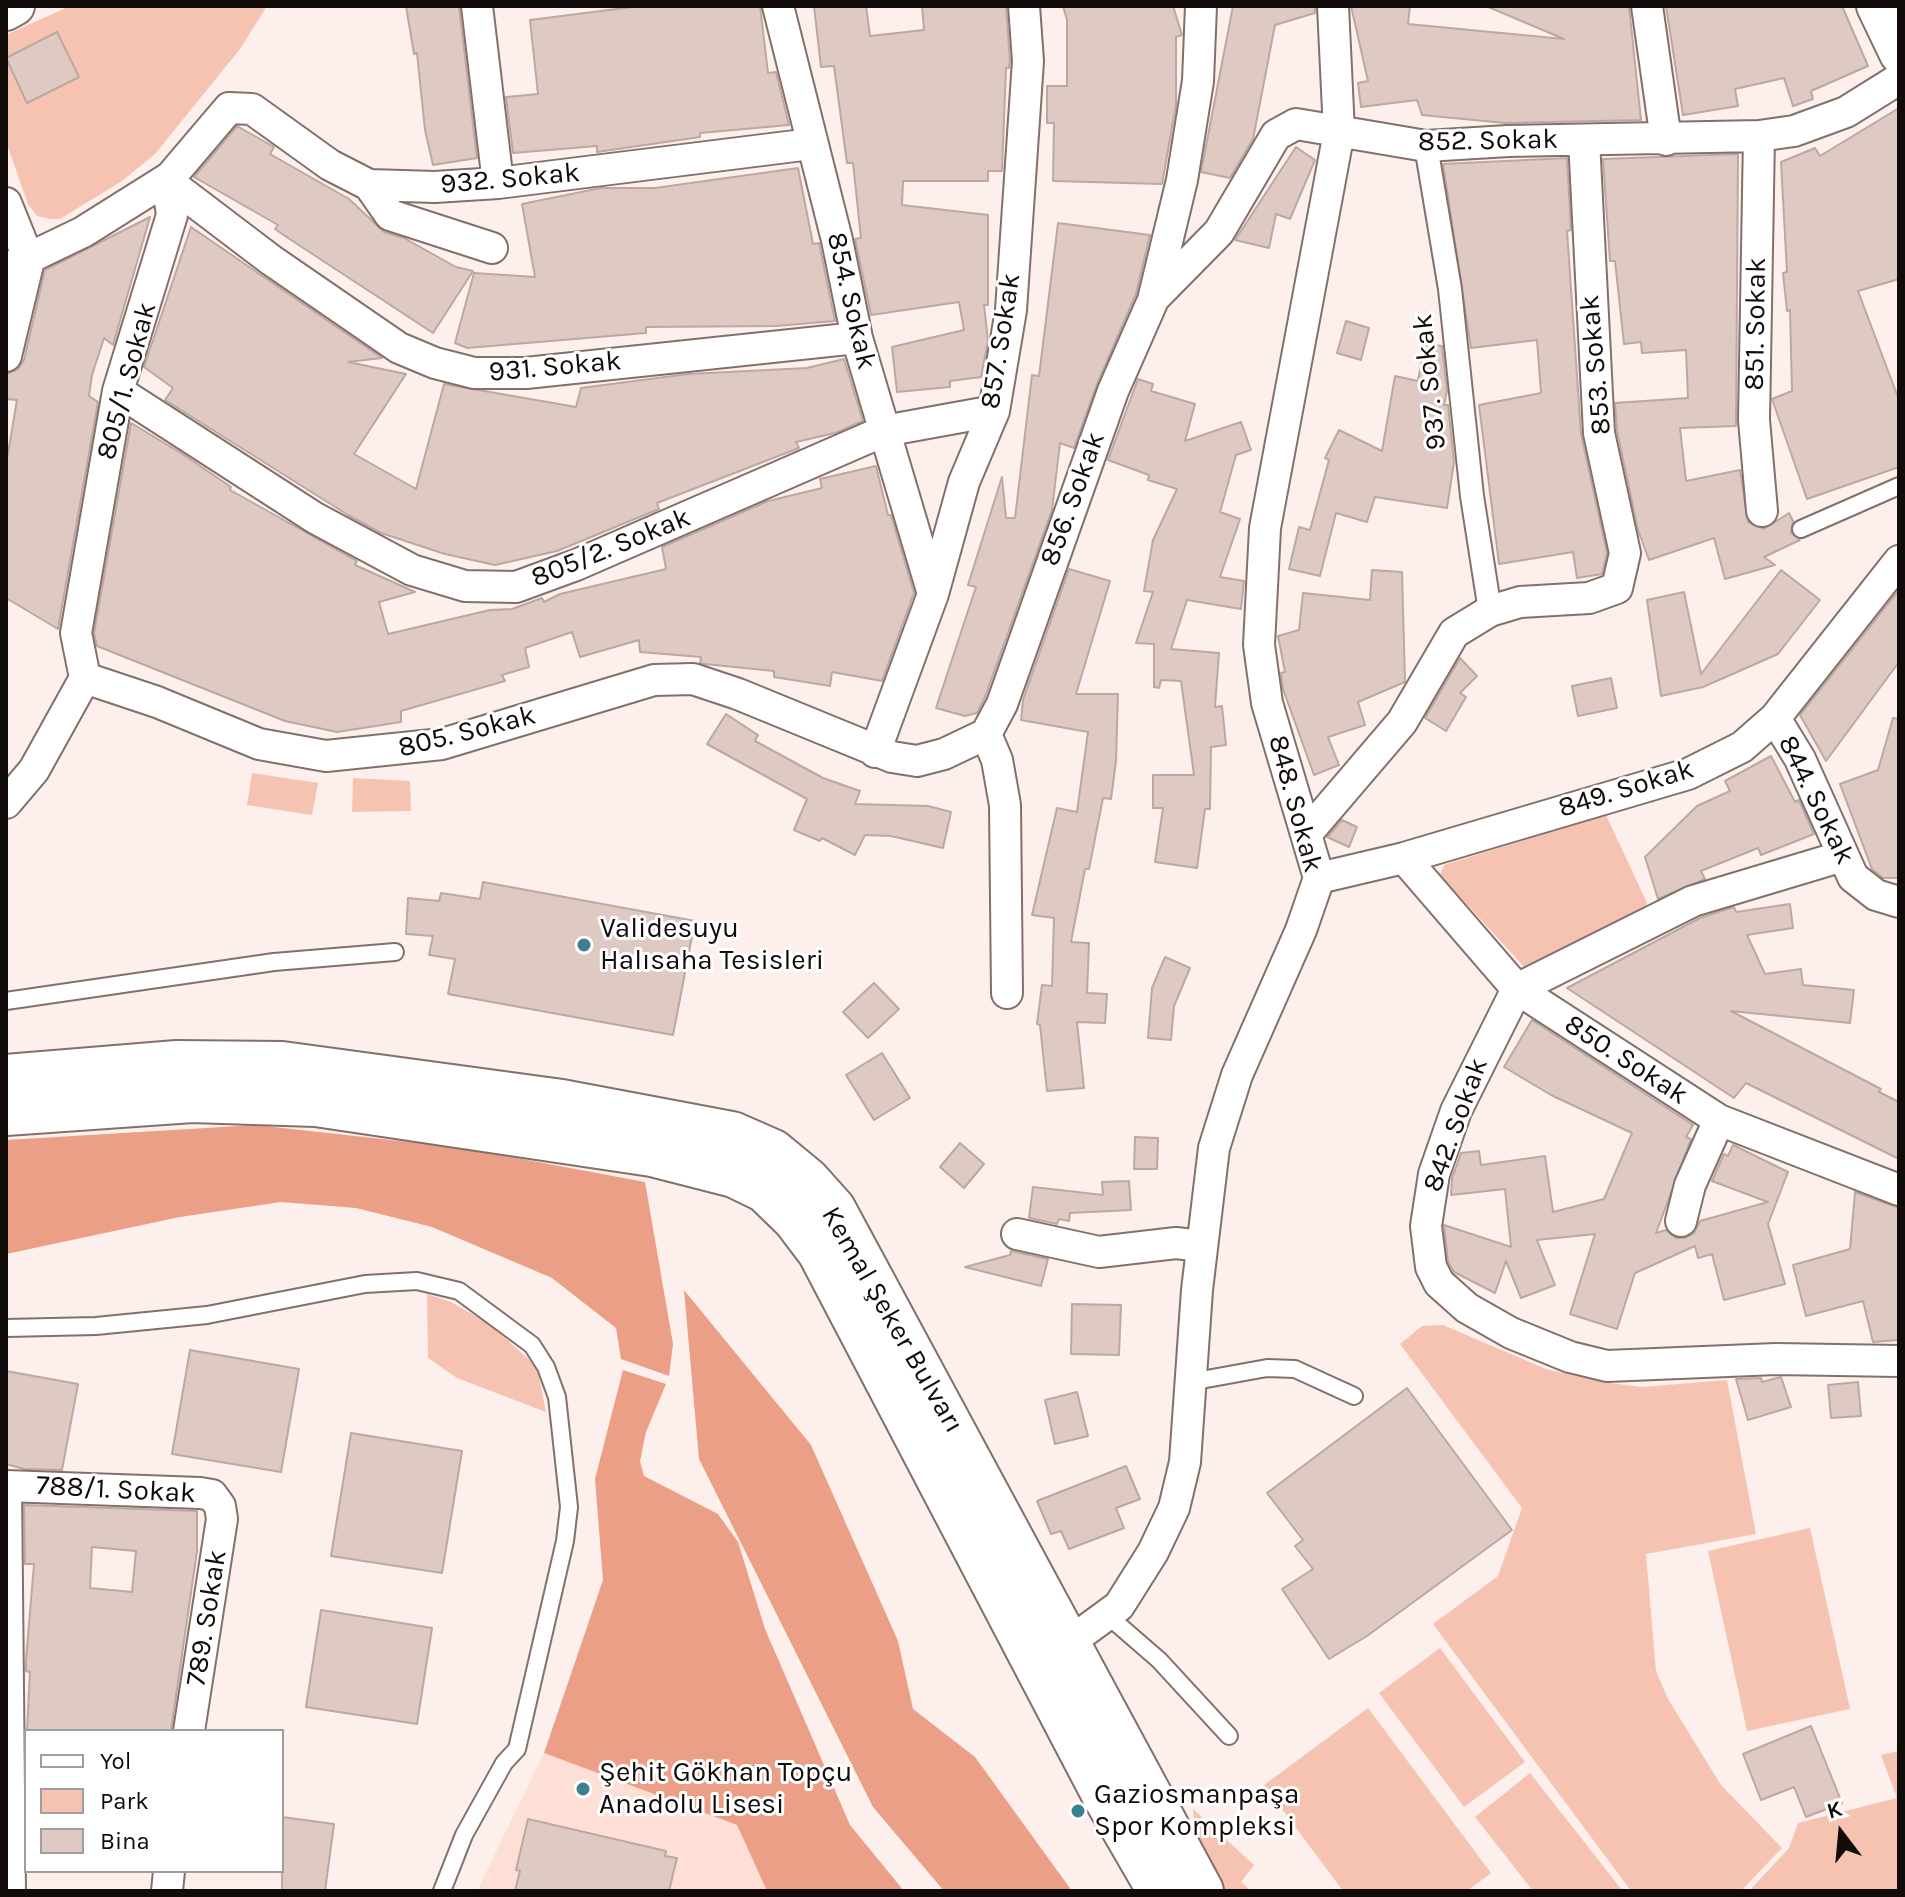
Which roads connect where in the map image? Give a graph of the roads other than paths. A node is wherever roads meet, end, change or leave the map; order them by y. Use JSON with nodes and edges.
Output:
{"nodes":[{"id":1,"x":15,"y":6,"type":"edge"},
{"id":2,"x":477,"y":6,"type":"edge"},
{"id":3,"x":778,"y":6,"type":"edge"},
{"id":4,"x":1024,"y":6,"type":"edge"},
{"id":5,"x":1201,"y":6,"type":"edge"},
{"id":6,"x":1333,"y":6,"type":"edge"},
{"id":7,"x":1647,"y":6,"type":"edge"},
{"id":8,"x":1876,"y":6,"type":"edge"},
{"id":9,"x":6,"y":11,"type":"edge"},
{"id":10,"x":1899,"y":54,"type":"edge"},
{"id":11,"x":1899,"y":79,"type":"edge"},
{"id":12,"x":1339,"y":132,"type":"junction"},
{"id":13,"x":1759,"y":136,"type":"junction"},
{"id":14,"x":1584,"y":140,"type":"junction"},
{"id":15,"x":1666,"y":140,"type":"junction"},
{"id":16,"x":811,"y":144,"type":"junction"},
{"id":17,"x":1426,"y":146,"type":"junction"},
{"id":18,"x":168,"y":179,"type":"junction"},
{"id":19,"x":498,"y":183,"type":"junction"},
{"id":20,"x":369,"y":185,"type":"junction"},
{"id":21,"x":6,"y":203,"type":"edge"},
{"id":22,"x":492,"y":248,"type":"dead end"},
{"id":23,"x":18,"y":265,"type":"edge"},
{"id":24,"x":1153,"y":300,"type":"junction"},
{"id":25,"x":857,"y":338,"type":"junction"},
{"id":26,"x":6,"y":356,"type":"edge"},
{"id":27,"x":118,"y":391,"type":"junction"},
{"id":28,"x":994,"y":411,"type":"junction"},
{"id":29,"x":884,"y":431,"type":"junction"},
{"id":30,"x":1899,"y":486,"type":"edge"},
{"id":31,"x":1762,"y":511,"type":"dead end"},
{"id":32,"x":1801,"y":529,"type":"dead end"},
{"id":33,"x":1899,"y":561,"type":"edge"},
{"id":34,"x":933,"y":594,"type":"junction"},
{"id":35,"x":1490,"y":611,"type":"junction"},
{"id":36,"x":85,"y":678,"type":"junction"},
{"id":37,"x":1775,"y":718,"type":"junction"},
{"id":38,"x":986,"y":734,"type":"junction"},
{"id":39,"x":875,"y":752,"type":"junction"},
{"id":40,"x":6,"y":803,"type":"edge"},
{"id":41,"x":1308,"y":832,"type":"junction"},
{"id":42,"x":1843,"y":856,"type":"junction"},
{"id":43,"x":1404,"y":858,"type":"junction"},
{"id":44,"x":1319,"y":878,"type":"junction"},
{"id":45,"x":1899,"y":902,"type":"edge"},
{"id":46,"x":395,"y":952,"type":"dead end"},
{"id":47,"x":1517,"y":989,"type":"junction"},
{"id":48,"x":1007,"y":993,"type":"dead end"},
{"id":49,"x":6,"y":1001,"type":"edge"},
{"id":50,"x":6,"y":1077,"type":"edge"},
{"id":51,"x":6,"y":1113,"type":"edge"},
{"id":52,"x":1719,"y":1120,"type":"junction"},
{"id":53,"x":1899,"y":1190,"type":"edge"},
{"id":54,"x":1681,"y":1221,"type":"dead end"},
{"id":55,"x":1017,"y":1234,"type":"dead end"},
{"id":56,"x":1201,"y":1246,"type":"junction"},
{"id":57,"x":6,"y":1328,"type":"edge"},
{"id":58,"x":1899,"y":1361,"type":"edge"},
{"id":59,"x":1190,"y":1382,"type":"junction"},
{"id":60,"x":1354,"y":1396,"type":"dead end"},
{"id":61,"x":6,"y":1486,"type":"edge"},
{"id":62,"x":220,"y":1506,"type":"joint"},
{"id":63,"x":1107,"y":1615,"type":"junction"},
{"id":64,"x":1067,"y":1644,"type":"junction"},
{"id":65,"x":8,"y":1677,"type":"edge"},
{"id":66,"x":189,"y":1729,"type":"edge"},
{"id":67,"x":1229,"y":1736,"type":"dead end"},
{"id":68,"x":10,"y":1891,"type":"edge"},
{"id":69,"x":442,"y":1891,"type":"edge"},
{"id":70,"x":1160,"y":1891,"type":"edge"},
{"id":71,"x":1201,"y":1891,"type":"edge"}],
"edges":[{"from":1,"to":9,"type":"street"},
{"from":2,"to":19,"type":"street"},
{"from":3,"to":16,"type":"street","name":"854. Sokak"},
{"from":4,"to":28,"type":"street","name":"857. Sokak"},
{"from":5,"to":24,"type":"street","name":"856. Sokak"},
{"from":6,"to":12,"type":"street","name":"848. Sokak"},
{"from":7,"to":15,"type":"street"},
{"from":8,"to":10,"type":"street"},
{"from":11,"to":13,"type":"street","name":"852. Sokak"},
{"from":12,"to":17,"type":"street","name":"852. Sokak"},
{"from":12,"to":24,"type":"street","name":"852. Sokak"},
{"from":12,"to":41,"type":"street","name":"848. Sokak"},
{"from":13,"to":15,"type":"street","name":"852. Sokak"},
{"from":13,"to":31,"type":"street","name":"851. Sokak"},
{"from":14,"to":15,"type":"street","name":"852. Sokak"},
{"from":14,"to":17,"type":"street","name":"852. Sokak"},
{"from":14,"to":35,"type":"street","name":"853. Sokak"},
{"from":16,"to":19,"type":"street","name":"932. Sokak"},
{"from":16,"to":25,"type":"street","name":"854. Sokak"},
{"from":17,"to":35,"type":"street","name":"937. Sokak"},
{"from":18,"to":20,"type":"street","name":"932. Sokak"},
{"from":18,"to":23,"type":"street"},
{"from":18,"to":25,"type":"street","name":"931. Sokak"},
{"from":18,"to":27,"type":"street","name":"805/1. Sokak"},
{"from":19,"to":20,"type":"street","name":"932. Sokak"},
{"from":20,"to":22,"type":"street"},
{"from":21,"to":23,"type":"street"},
{"from":23,"to":26,"type":"street"},
{"from":24,"to":38,"type":"street","name":"856. Sokak"},
{"from":25,"to":29,"type":"street","name":"854. Sokak"},
{"from":27,"to":29,"type":"street","name":"805/2. Sokak"},
{"from":27,"to":36,"type":"street","name":"805/1. Sokak"},
{"from":28,"to":29,"type":"street","name":"805/2. Sokak"},
{"from":28,"to":34,"type":"street","name":"857. Sokak"},
{"from":29,"to":34,"type":"street","name":"854. Sokak"},
{"from":30,"to":32,"type":"lane"},
{"from":33,"to":37,"type":"street","name":"849. Sokak"},
{"from":34,"to":39,"type":"street","name":"857. Sokak"},
{"from":35,"to":41,"type":"street"},
{"from":36,"to":39,"type":"street","name":"805. Sokak"},
{"from":36,"to":40,"type":"street"},
{"from":37,"to":42,"type":"street","name":"844. Sokak"},
{"from":37,"to":43,"type":"street","name":"849. Sokak"},
{"from":38,"to":39,"type":"street","name":"805. Sokak"},
{"from":38,"to":48,"type":"street"},
{"from":41,"to":44,"type":"street","name":"848. Sokak"},
{"from":42,"to":45,"type":"street","name":"844. Sokak"},
{"from":42,"to":47,"type":"street"},
{"from":43,"to":44,"type":"street","name":"849. Sokak"},
{"from":43,"to":47,"type":"street","name":"850. Sokak"},
{"from":44,"to":56,"type":"street","name":"848. Sokak"},
{"from":46,"to":49,"type":"lane"},
{"from":47,"to":52,"type":"street","name":"850. Sokak"},
{"from":47,"to":58,"type":"street","name":"842. Sokak"},
{"from":50,"to":64,"type":"main road","name":"Kemal Şeker Bulvarı"},
{"from":51,"to":70,"type":"main road","name":"Kemal Şeker Bulvarı"},
{"from":52,"to":53,"type":"street","name":"850. Sokak"},
{"from":52,"to":54,"type":"street"},
{"from":55,"to":56,"type":"street"},
{"from":56,"to":59,"type":"street","name":"848. Sokak"},
{"from":57,"to":69,"type":"lane"},
{"from":59,"to":60,"type":"lane"},
{"from":59,"to":63,"type":"street","name":"848. Sokak"},
{"from":61,"to":62,"type":"street","name":"788/1. Sokak"},
{"from":61,"to":65,"type":"street"},
{"from":62,"to":66,"type":"street","name":"789. Sokak"},
{"from":63,"to":64,"type":"street","name":"848. Sokak"},
{"from":63,"to":67,"type":"lane"},
{"from":64,"to":71,"type":"main road","name":"Kemal Şeker Bulvarı"},
{"from":65,"to":68,"type":"street"}]}
